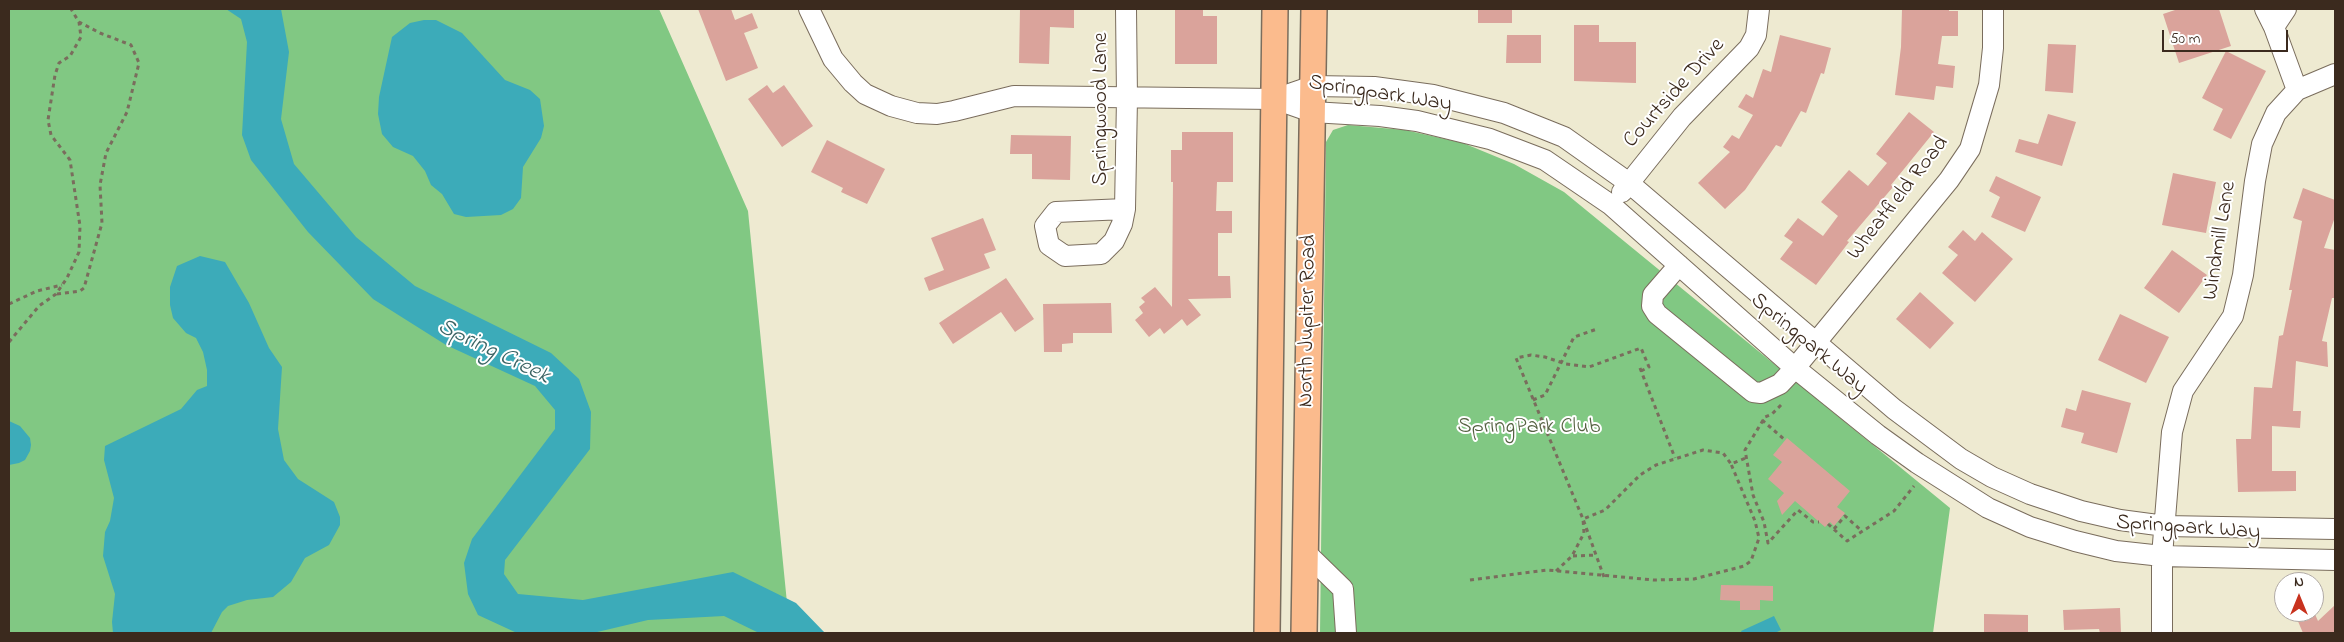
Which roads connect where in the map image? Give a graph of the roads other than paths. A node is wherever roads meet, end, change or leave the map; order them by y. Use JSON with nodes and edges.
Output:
{"nodes":[{"id":1,"x":809,"y":9,"type":"edge"},
{"id":2,"x":1126,"y":9,"type":"edge"},
{"id":3,"x":1275,"y":9,"type":"edge"},
{"id":4,"x":1314,"y":9,"type":"edge"},
{"id":5,"x":1759,"y":9,"type":"edge"},
{"id":6,"x":1993,"y":9,"type":"edge"},
{"id":7,"x":2265,"y":9,"type":"edge"},
{"id":8,"x":2286,"y":9,"type":"edge"},
{"id":9,"x":2274,"y":27,"type":"junction"},
{"id":10,"x":2335,"y":74,"type":"edge"},
{"id":11,"x":1313,"y":86,"type":"junction"},
{"id":12,"x":2297,"y":90,"type":"junction"},
{"id":13,"x":1127,"y":98,"type":"junction"},
{"id":14,"x":1275,"y":99,"type":"junction"},
{"id":15,"x":1312,"y":112,"type":"junction"},
{"id":16,"x":1630,"y":183,"type":"junction"},
{"id":17,"x":1611,"y":205,"type":"junction"},
{"id":18,"x":1125,"y":209,"type":"dead end"},
{"id":19,"x":1679,"y":265,"type":"junction"},
{"id":20,"x":1815,"y":343,"type":"junction"},
{"id":21,"x":1795,"y":368,"type":"junction"},
{"id":22,"x":2165,"y":526,"type":"junction"},
{"id":23,"x":2335,"y":529,"type":"edge"},
{"id":24,"x":1270,"y":551,"type":"junction"},
{"id":25,"x":1305,"y":552,"type":"junction"},
{"id":26,"x":2162,"y":556,"type":"junction"},
{"id":27,"x":2335,"y":560,"type":"edge"},
{"id":28,"x":1267,"y":633,"type":"edge"},
{"id":29,"x":1304,"y":633,"type":"edge"},
{"id":30,"x":1346,"y":633,"type":"edge"},
{"id":31,"x":2162,"y":633,"type":"edge"}],
"edges":[{"from":1,"to":13,"type":"street","name":"Springpark Way"},
{"from":2,"to":13,"type":"street","name":"Springwood Lane"},
{"from":3,"to":14,"type":"main road","name":"North Jupiter Road"},
{"from":4,"to":11,"type":"main road","name":"North Jupiter Road"},
{"from":5,"to":16,"type":"street","name":"Courtside Drive"},
{"from":6,"to":20,"type":"street","name":"Wheatfield Road"},
{"from":7,"to":9,"type":"street"},
{"from":8,"to":9,"type":"street"},
{"from":9,"to":12,"type":"street"},
{"from":10,"to":12,"type":"street","name":"Windmill Lane"},
{"from":11,"to":14,"type":"street","name":"Springpark Way"},
{"from":11,"to":15,"type":"main road","name":"North Jupiter Road"},
{"from":11,"to":16,"type":"street","name":"Springpark Way"},
{"from":12,"to":22,"type":"street","name":"Windmill Lane"},
{"from":13,"to":14,"type":"street","name":"Springpark Way"},
{"from":13,"to":18,"type":"street","name":"Springwood Lane"},
{"from":14,"to":15,"type":"street","name":"Springpark Way"},
{"from":14,"to":24,"type":"main road","name":"North Jupiter Road"},
{"from":15,"to":17,"type":"street","name":"Springpark Way"},
{"from":15,"to":25,"type":"main road","name":"North Jupiter Road"},
{"from":16,"to":17,"type":"street","name":"Courtside Drive"},
{"from":16,"to":20,"type":"street","name":"Springpark Way"},
{"from":17,"to":19,"type":"street","name":"Springpark Way"},
{"from":19,"to":21,"type":"street","name":"Springpark Way"},
{"from":19,"to":21,"type":"street","name":"Wheatfield Road"},
{"from":20,"to":21,"type":"street","name":"Wheatfield Road"},
{"from":20,"to":22,"type":"street","name":"Springpark Way"},
{"from":21,"to":26,"type":"street","name":"Springpark Way"},
{"from":22,"to":23,"type":"street","name":"Springpark Way"},
{"from":22,"to":26,"type":"street","name":"Windmill Lane"},
{"from":24,"to":25,"type":"main road"},
{"from":24,"to":28,"type":"main road","name":"North Jupiter Road"},
{"from":25,"to":29,"type":"main road","name":"North Jupiter Road"},
{"from":25,"to":30,"type":"street"},
{"from":26,"to":27,"type":"street","name":"Springpark Way"},
{"from":26,"to":31,"type":"street","name":"Windmill Lane"}]}
